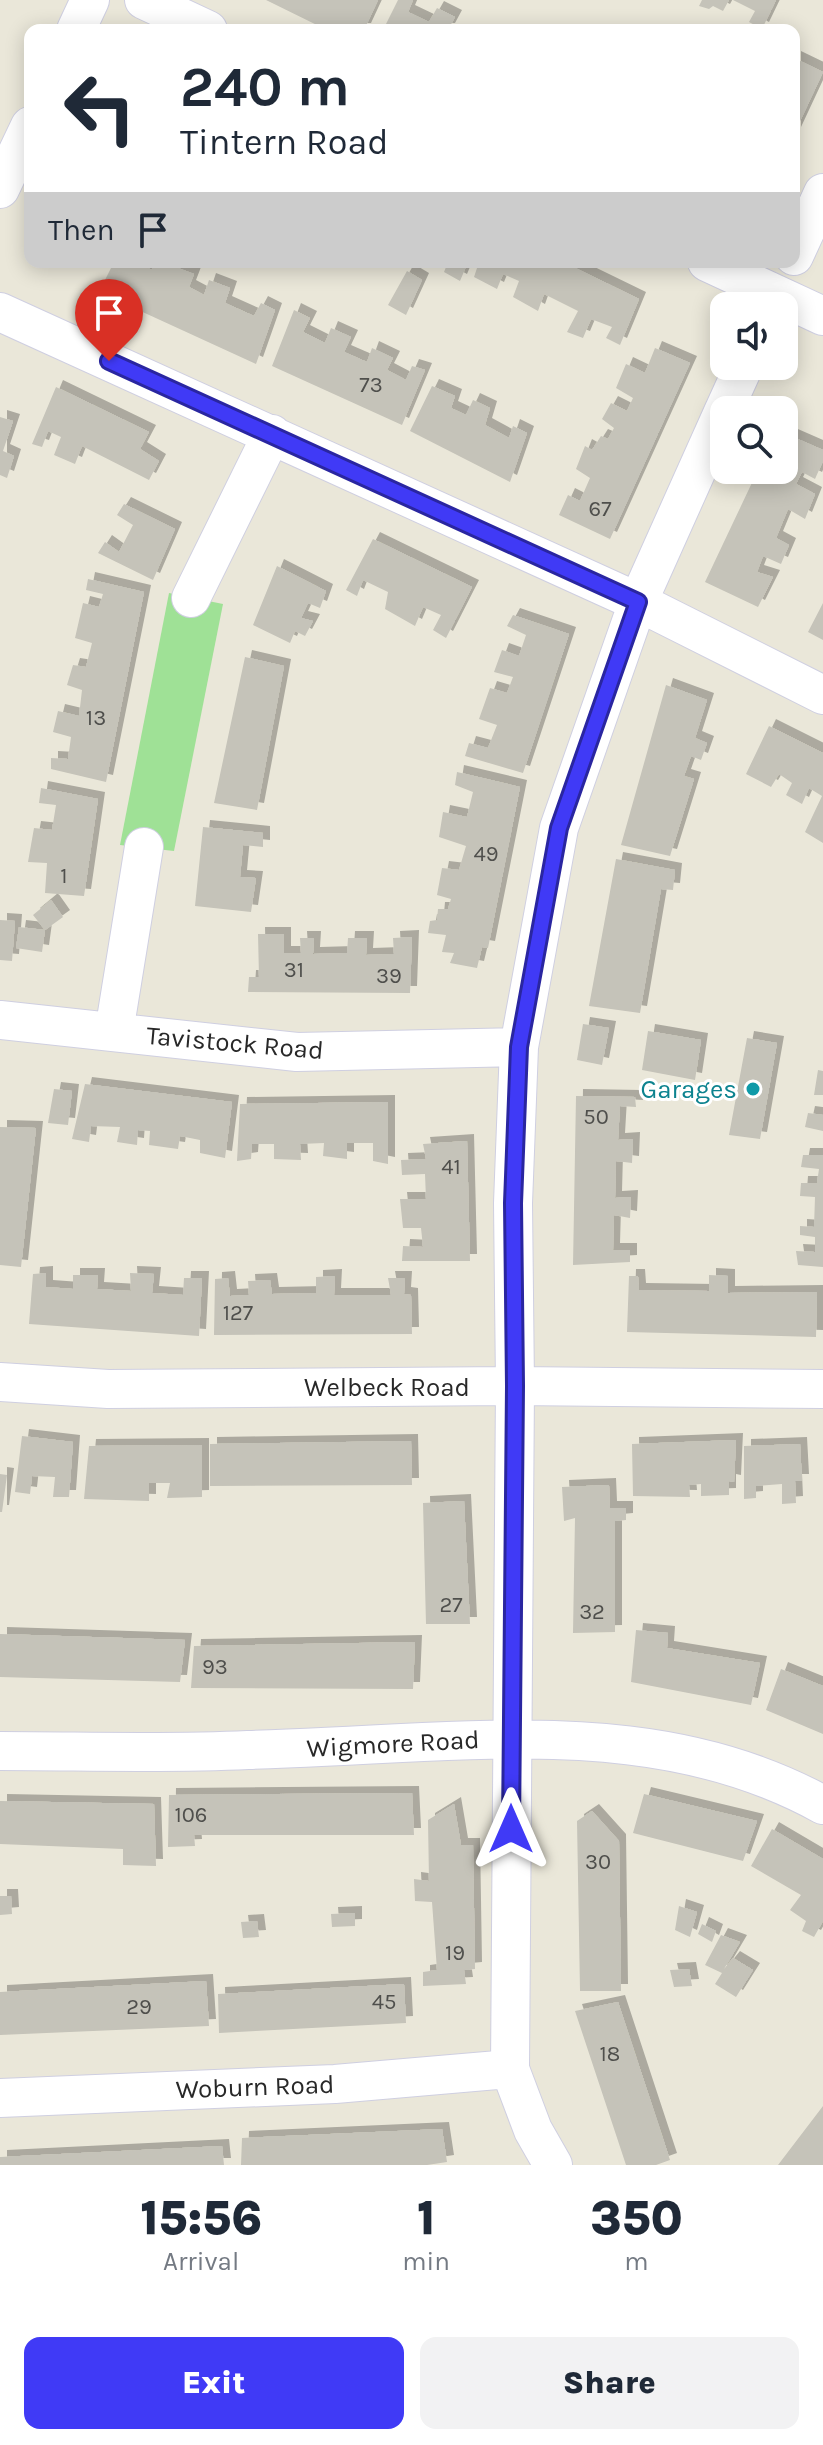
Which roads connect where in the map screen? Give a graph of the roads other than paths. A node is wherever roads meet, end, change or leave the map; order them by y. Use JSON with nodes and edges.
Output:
{"nodes":[{"id":1,"x":90,"y":0,"type":"edge"},
{"id":2,"x":144,"y":0,"type":"edge"},
{"id":3,"x":79,"y":24,"type":"edge"},
{"id":4,"x":195,"y":24,"type":"edge"},
{"id":5,"x":24,"y":139,"type":"edge"},
{"id":6,"x":0,"y":189,"type":"edge"},
{"id":7,"x":823,"y":193,"type":"edge"},
{"id":8,"x":800,"y":243,"type":"edge"},
{"id":9,"x":724,"y":268,"type":"edge"},
{"id":10,"x":779,"y":287,"type":"edge"},
{"id":11,"x":0,"y":312,"type":"edge"},
{"id":12,"x":823,"y":316,"type":"edge"},
{"id":13,"x":272,"y":434,"type":"junction"},
{"id":14,"x":710,"y":441,"type":"edge"},
{"id":15,"x":191,"y":598,"type":"dead end"},
{"id":16,"x":638,"y":602,"type":"junction"},
{"id":17,"x":823,"y":695,"type":"edge"},
{"id":18,"x":144,"y":847,"type":"dead end"},
{"id":19,"x":0,"y":1020,"type":"edge"},
{"id":20,"x":114,"y":1032,"type":"junction"},
{"id":21,"x":519,"y":1047,"type":"junction"},
{"id":22,"x":0,"y":1382,"type":"edge"},
{"id":23,"x":515,"y":1386,"type":"junction"},
{"id":24,"x":823,"y":1389,"type":"edge"},
{"id":25,"x":511,"y":1738,"type":"junction"},
{"id":26,"x":0,"y":1751,"type":"edge"},
{"id":27,"x":823,"y":1805,"type":"edge"},
{"id":28,"x":510,"y":2069,"type":"junction"},
{"id":29,"x":0,"y":2098,"type":"edge"},
{"id":30,"x":553,"y":2165,"type":"edge"}],
"edges":[{"from":1,"to":3,"type":"street"},
{"from":2,"to":4,"type":"street"},
{"from":5,"to":6,"type":"street"},
{"from":7,"to":8,"type":"street"},
{"from":9,"to":10,"type":"street"},
{"from":10,"to":12,"type":"street"},
{"from":11,"to":13,"type":"street"},
{"from":13,"to":15,"type":"street"},
{"from":13,"to":16,"type":"street"},
{"from":14,"to":16,"type":"street"},
{"from":16,"to":17,"type":"street"},
{"from":16,"to":21,"type":"street"},
{"from":18,"to":20,"type":"street"},
{"from":19,"to":20,"type":"street","name":"Tavistock Road"},
{"from":20,"to":21,"type":"street","name":"Tavistock Road"},
{"from":21,"to":23,"type":"street"},
{"from":22,"to":23,"type":"street","name":"Welbeck Road"},
{"from":23,"to":24,"type":"street","name":"Welbeck Road"},
{"from":23,"to":25,"type":"street"},
{"from":25,"to":26,"type":"street","name":"Wigmore Road"},
{"from":25,"to":27,"type":"street","name":"Wigmore Road"},
{"from":25,"to":28,"type":"street"},
{"from":28,"to":29,"type":"street","name":"Woburn Road"},
{"from":28,"to":30,"type":"street"}]}
